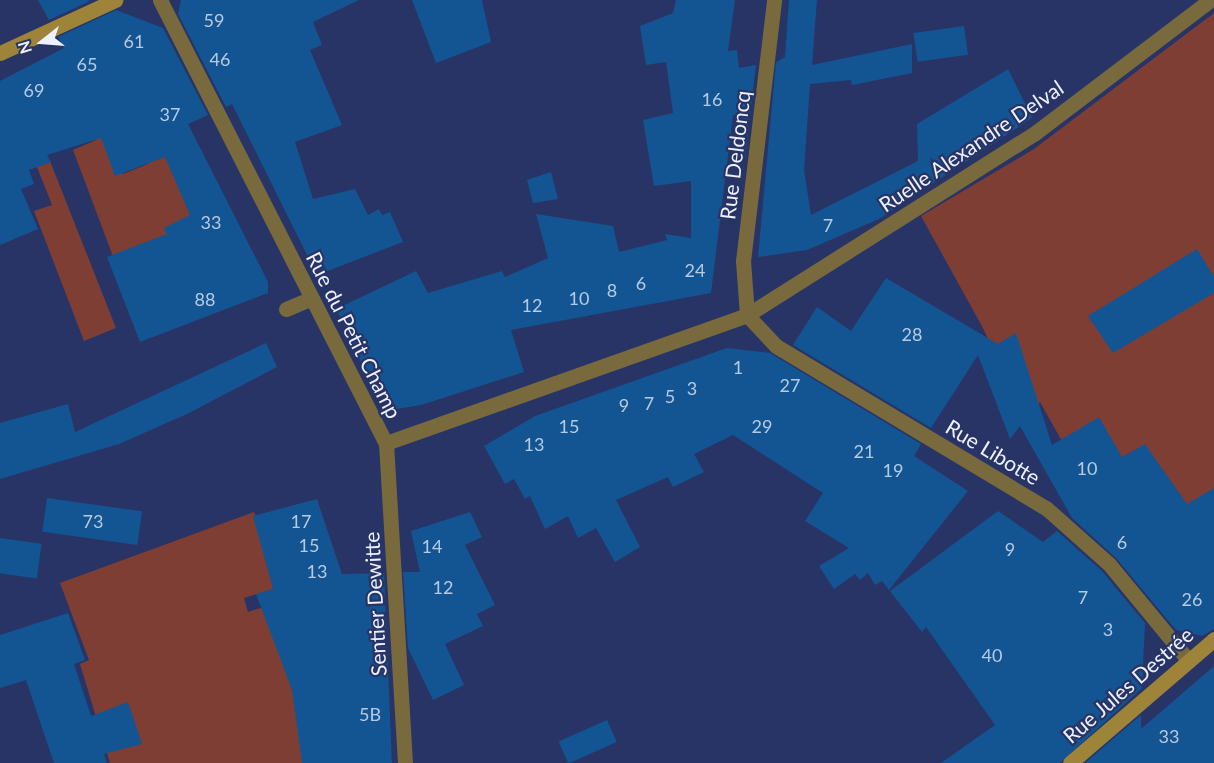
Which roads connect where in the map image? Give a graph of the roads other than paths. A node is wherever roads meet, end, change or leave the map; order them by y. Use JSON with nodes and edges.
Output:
{"nodes":[{"id":1,"x":115,"y":0,"type":"edge"},
{"id":2,"x":160,"y":0,"type":"edge"},
{"id":3,"x":774,"y":0,"type":"edge"},
{"id":4,"x":1210,"y":0,"type":"edge"},
{"id":5,"x":0,"y":53,"type":"edge"},
{"id":6,"x":312,"y":298,"type":"junction"},
{"id":7,"x":286,"y":309,"type":"dead end"},
{"id":8,"x":747,"y":315,"type":"junction"},
{"id":9,"x":386,"y":443,"type":"junction"},
{"id":10,"x":1214,"y":639,"type":"edge"},
{"id":11,"x":1188,"y":660,"type":"junction"},
{"id":12,"x":405,"y":763,"type":"edge"},
{"id":13,"x":1070,"y":763,"type":"edge"}],
"edges":[{"from":1,"to":5,"type":"street"},
{"from":2,"to":6,"type":"street","name":"Rue du Petit Champ"},
{"from":3,"to":8,"type":"street","name":"Rue Deldoncq"},
{"from":4,"to":8,"type":"street","name":"Ruelle Alexandre Delval"},
{"from":6,"to":7,"type":"street"},
{"from":6,"to":9,"type":"street","name":"Rue du Petit Champ"},
{"from":8,"to":9,"type":"street","name":"Rue du Petit Champ"},
{"from":8,"to":11,"type":"street","name":"Rue Libotte"},
{"from":9,"to":12,"type":"street","name":"Sentier Dewitte"},
{"from":10,"to":11,"type":"street","name":"Rue Jules Destrée"},
{"from":11,"to":13,"type":"street","name":"Rue Jules Destrée"}]}
